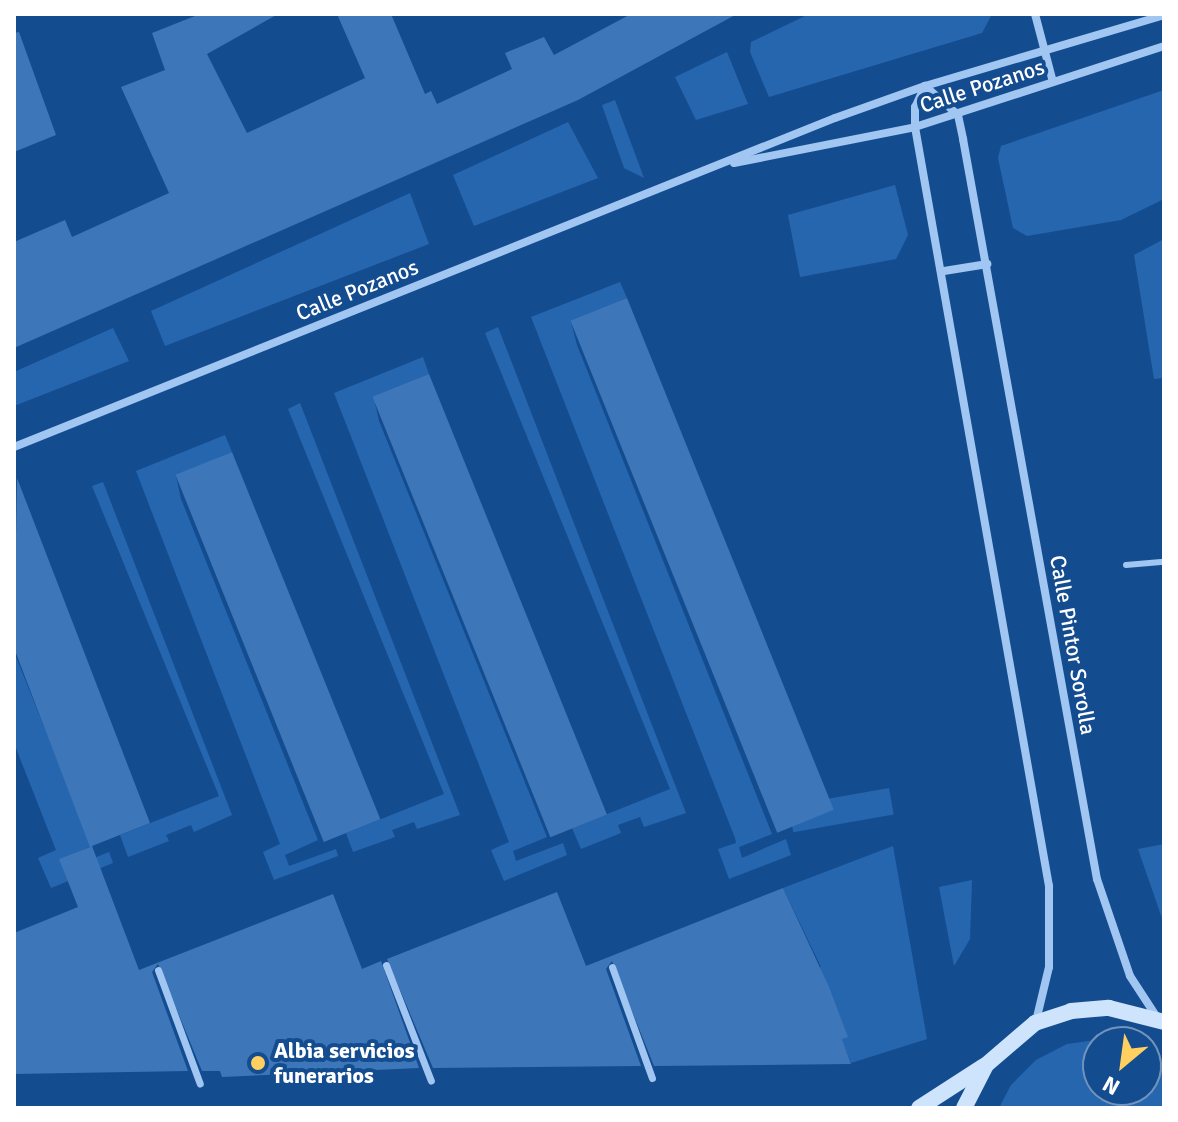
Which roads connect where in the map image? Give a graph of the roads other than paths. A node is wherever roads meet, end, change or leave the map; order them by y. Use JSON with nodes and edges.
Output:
{"nodes":[{"id":1,"x":1035,"y":14,"type":"edge"},
{"id":2,"x":1164,"y":15,"type":"edge"},
{"id":3,"x":1164,"y":46,"type":"edge"},
{"id":4,"x":1043,"y":50,"type":"junction"},
{"id":5,"x":1053,"y":82,"type":"junction"},
{"id":6,"x":925,"y":86,"type":"junction"},
{"id":7,"x":958,"y":115,"type":"junction"},
{"id":8,"x":915,"y":127,"type":"junction"},
{"id":9,"x":714,"y":167,"type":"junction"},
{"id":10,"x":987,"y":264,"type":"junction"},
{"id":11,"x":944,"y":271,"type":"junction"},
{"id":12,"x":14,"y":447,"type":"edge"},
{"id":13,"x":1164,"y":562,"type":"edge"},
{"id":14,"x":1126,"y":565,"type":"dead end"},
{"id":15,"x":386,"y":965,"type":"dead end"},
{"id":16,"x":612,"y":967,"type":"dead end"},
{"id":17,"x":158,"y":970,"type":"dead end"},
{"id":18,"x":1161,"y":1021,"type":"edge"},
{"id":19,"x":1035,"y":1023,"type":"junction"},
{"id":20,"x":986,"y":1065,"type":"junction"},
{"id":21,"x":652,"y":1078,"type":"dead end"},
{"id":22,"x":431,"y":1081,"type":"dead end"},
{"id":23,"x":200,"y":1084,"type":"dead end"},
{"id":24,"x":919,"y":1108,"type":"edge"},
{"id":25,"x":964,"y":1108,"type":"edge"}],
"edges":[{"from":1,"to":4,"type":"street"},
{"from":2,"to":4,"type":"street","name":"Calle Pozanos"},
{"from":3,"to":5,"type":"street","name":"Calle Pozanos"},
{"from":4,"to":5,"type":"street"},
{"from":4,"to":6,"type":"street","name":"Calle Pozanos"},
{"from":5,"to":7,"type":"street","name":"Calle Pozanos"},
{"from":6,"to":7,"type":"street"},
{"from":6,"to":8,"type":"street"},
{"from":6,"to":9,"type":"street","name":"Calle Pozanos"},
{"from":7,"to":8,"type":"street","name":"Calle Pozanos"},
{"from":7,"to":10,"type":"street","name":"Calle Pintor Sorolla"},
{"from":8,"to":9,"type":"street","name":"Calle Pozanos"},
{"from":8,"to":11,"type":"street"},
{"from":9,"to":12,"type":"street","name":"Calle Pozanos"},
{"from":10,"to":11,"type":"street"},
{"from":10,"to":18,"type":"street","name":"Calle Pintor Sorolla"},
{"from":11,"to":19,"type":"street"},
{"from":13,"to":14,"type":"lane"},
{"from":15,"to":22,"type":"street"},
{"from":16,"to":21,"type":"street"},
{"from":17,"to":23,"type":"street"},
{"from":18,"to":19,"type":"main road"},
{"from":19,"to":20,"type":"main road"},
{"from":20,"to":24,"type":"main road"},
{"from":20,"to":25,"type":"main road"}]}
